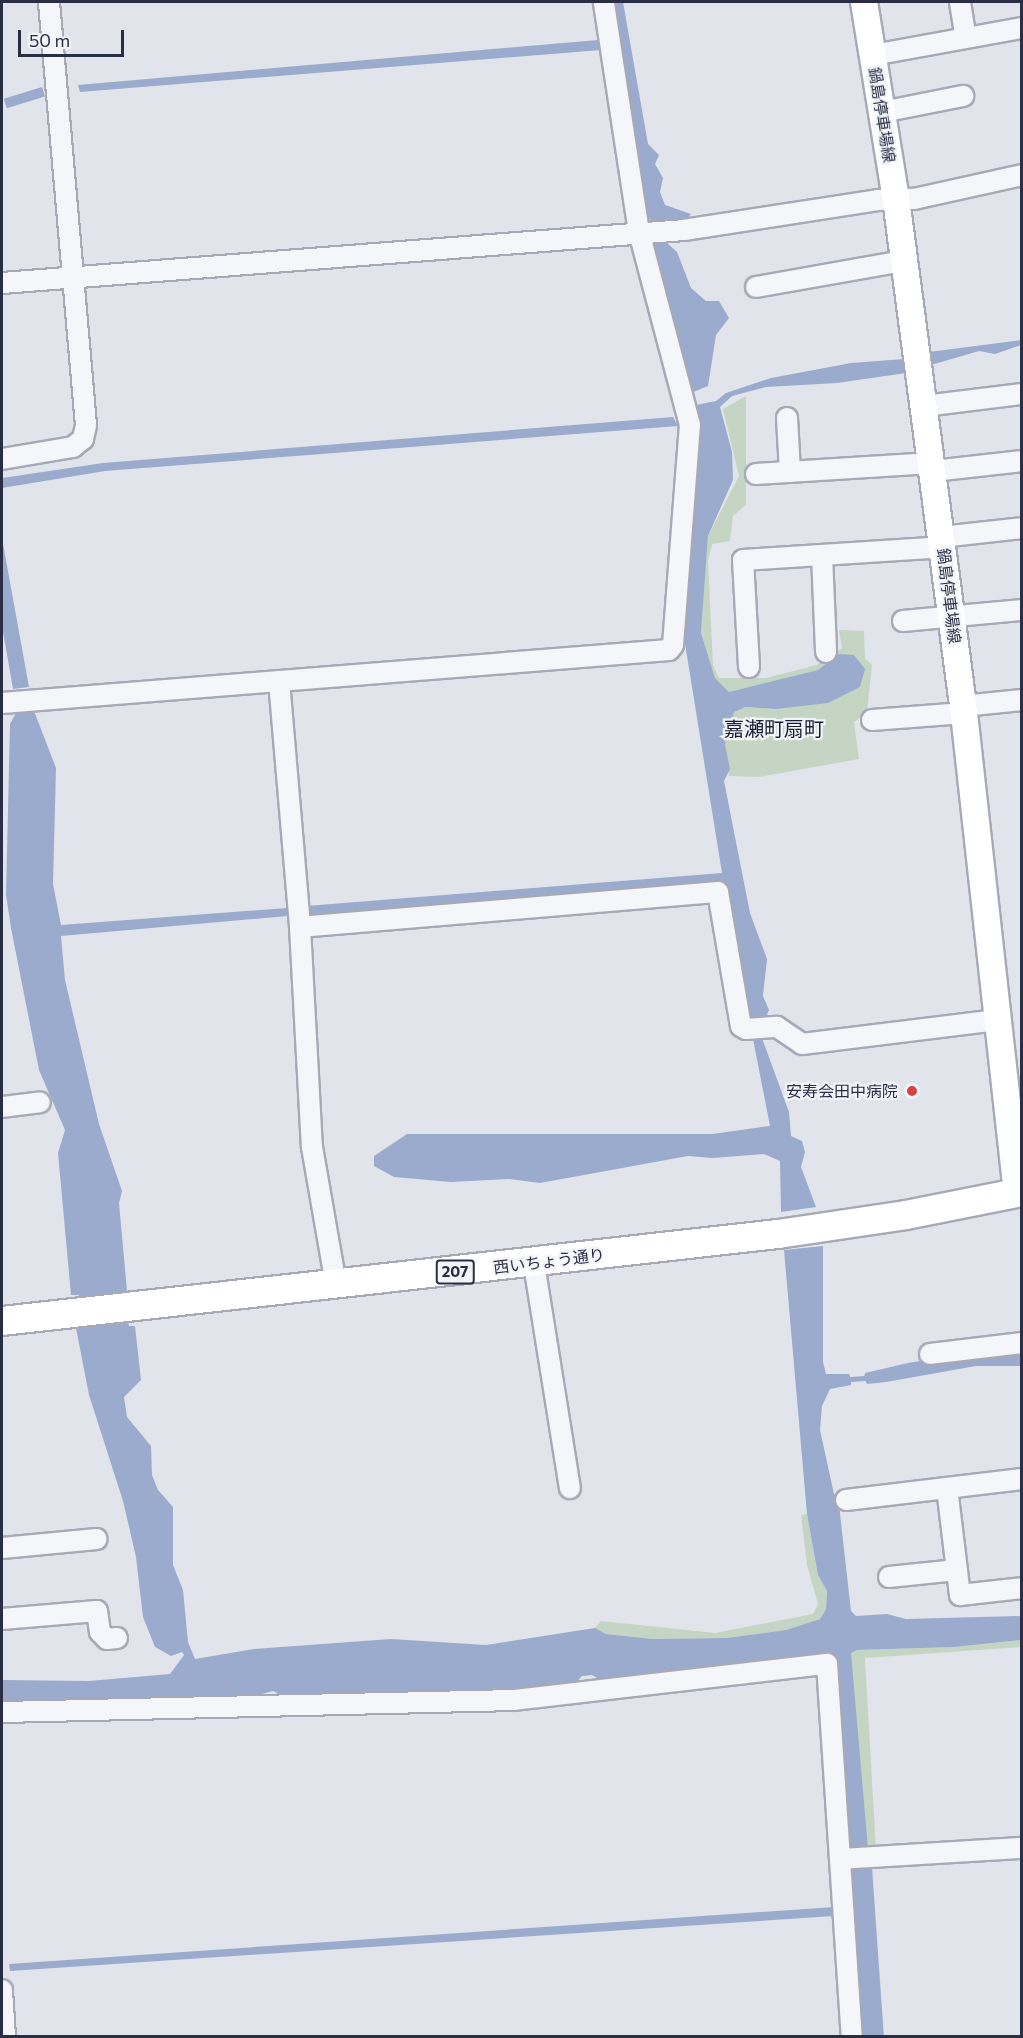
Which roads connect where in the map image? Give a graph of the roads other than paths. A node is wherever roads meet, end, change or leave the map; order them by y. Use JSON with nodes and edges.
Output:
{"nodes":[{"id":1,"x":49,"y":2,"type":"edge"},
{"id":2,"x":604,"y":2,"type":"edge"},
{"id":3,"x":864,"y":2,"type":"edge"},
{"id":4,"x":960,"y":2,"type":"edge"},
{"id":5,"x":1022,"y":28,"type":"edge"},
{"id":6,"x":966,"y":38,"type":"junction"},
{"id":7,"x":873,"y":55,"type":"junction"},
{"id":8,"x":963,"y":96,"type":"dead end"},
{"id":9,"x":882,"y":112,"type":"junction"},
{"id":10,"x":1022,"y":176,"type":"edge"},
{"id":11,"x":896,"y":199,"type":"junction"},
{"id":12,"x":639,"y":232,"type":"junction"},
{"id":13,"x":904,"y":261,"type":"junction"},
{"id":14,"x":81,"y":277,"type":"junction"},
{"id":15,"x":2,"y":283,"type":"edge"},
{"id":16,"x":756,"y":287,"type":"dead end"},
{"id":17,"x":1022,"y":394,"type":"edge"},
{"id":18,"x":924,"y":406,"type":"junction"},
{"id":19,"x":787,"y":418,"type":"dead end"},
{"id":20,"x":2,"y":459,"type":"edge"},
{"id":21,"x":1022,"y":461,"type":"edge"},
{"id":22,"x":932,"y":467,"type":"junction"},
{"id":23,"x":790,"y":472,"type":"junction"},
{"id":24,"x":756,"y":474,"type":"dead end"},
{"id":25,"x":1022,"y":528,"type":"edge"},
{"id":26,"x":942,"y":542,"type":"junction"},
{"id":27,"x":822,"y":555,"type":"junction"},
{"id":28,"x":1022,"y":610,"type":"edge"},
{"id":29,"x":951,"y":618,"type":"junction"},
{"id":30,"x":903,"y":621,"type":"dead end"},
{"id":31,"x":826,"y":652,"type":"dead end"},
{"id":32,"x":749,"y":667,"type":"dead end"},
{"id":33,"x":279,"y":681,"type":"junction"},
{"id":34,"x":1022,"y":700,"type":"edge"},
{"id":35,"x":2,"y":704,"type":"edge"},
{"id":36,"x":963,"y":710,"type":"junction"},
{"id":37,"x":872,"y":720,"type":"dead end"},
{"id":38,"x":300,"y":927,"type":"junction"},
{"id":39,"x":998,"y":1020,"type":"junction"},
{"id":40,"x":40,"y":1102,"type":"dead end"},
{"id":41,"x":2,"y":1107,"type":"edge"},
{"id":42,"x":1020,"y":1196,"type":"edge"},
{"id":43,"x":534,"y":1264,"type":"junction"},
{"id":44,"x":336,"y":1285,"type":"junction"},
{"id":45,"x":2,"y":1321,"type":"edge"},
{"id":46,"x":1022,"y":1343,"type":"edge"},
{"id":47,"x":930,"y":1354,"type":"dead end"},
{"id":48,"x":1022,"y":1479,"type":"edge"},
{"id":49,"x":570,"y":1488,"type":"dead end"},
{"id":50,"x":947,"y":1488,"type":"junction"},
{"id":51,"x":846,"y":1500,"type":"dead end"},
{"id":52,"x":98,"y":1539,"type":"dead end"},
{"id":53,"x":2,"y":1548,"type":"edge"},
{"id":54,"x":957,"y":1570,"type":"junction"},
{"id":55,"x":889,"y":1577,"type":"dead end"},
{"id":56,"x":1022,"y":1588,"type":"edge"},
{"id":57,"x":2,"y":1618,"type":"edge"},
{"id":58,"x":117,"y":1638,"type":"dead end"},
{"id":59,"x":2,"y":1712,"type":"edge"},
{"id":60,"x":1022,"y":1848,"type":"edge"},
{"id":61,"x":840,"y":1859,"type":"junction"},
{"id":62,"x":2,"y":1990,"type":"edge"},
{"id":63,"x":5,"y":2037,"type":"edge"},
{"id":64,"x":852,"y":2037,"type":"edge"}],
"edges":[{"from":1,"to":14,"type":"street"},
{"from":2,"to":12,"type":"street"},
{"from":3,"to":7,"type":"main road","name":"鍋島停車場線"},
{"from":4,"to":6,"type":"street"},
{"from":5,"to":6,"type":"street"},
{"from":6,"to":7,"type":"street"},
{"from":7,"to":9,"type":"main road","name":"鍋島停車場線"},
{"from":8,"to":9,"type":"street"},
{"from":9,"to":11,"type":"main road","name":"鍋島停車場線"},
{"from":10,"to":11,"type":"street"},
{"from":11,"to":12,"type":"street"},
{"from":11,"to":13,"type":"main road","name":"鍋島停車場線"},
{"from":12,"to":14,"type":"street"},
{"from":12,"to":33,"type":"street"},
{"from":13,"to":16,"type":"street"},
{"from":13,"to":18,"type":"main road","name":"鍋島停車場線"},
{"from":14,"to":15,"type":"street"},
{"from":14,"to":20,"type":"street"},
{"from":17,"to":18,"type":"street"},
{"from":18,"to":22,"type":"main road","name":"鍋島停車場線"},
{"from":19,"to":23,"type":"street"},
{"from":21,"to":22,"type":"street"},
{"from":22,"to":23,"type":"street"},
{"from":22,"to":26,"type":"main road","name":"鍋島停車場線"},
{"from":23,"to":24,"type":"street"},
{"from":25,"to":26,"type":"street"},
{"from":26,"to":27,"type":"street"},
{"from":26,"to":29,"type":"main road","name":"鍋島停車場線"},
{"from":27,"to":31,"type":"street"},
{"from":27,"to":32,"type":"street"},
{"from":28,"to":29,"type":"street"},
{"from":29,"to":30,"type":"street"},
{"from":29,"to":36,"type":"main road","name":"鍋島停車場線"},
{"from":33,"to":35,"type":"street"},
{"from":33,"to":38,"type":"street"},
{"from":34,"to":36,"type":"street"},
{"from":36,"to":37,"type":"street"},
{"from":36,"to":39,"type":"main road","name":"鍋島停車場線"},
{"from":38,"to":39,"type":"street"},
{"from":38,"to":44,"type":"street"},
{"from":39,"to":42,"type":"main road","name":"鍋島停車場線"},
{"from":40,"to":41,"type":"street"},
{"from":42,"to":43,"type":"highway","name":"西いちょう通り","number":"207"},
{"from":43,"to":44,"type":"highway","name":"西いちょう通り","number":"207"},
{"from":43,"to":49,"type":"street"},
{"from":44,"to":45,"type":"highway","name":"西いちょう通り","number":"207"},
{"from":46,"to":47,"type":"street"},
{"from":48,"to":50,"type":"street"},
{"from":50,"to":51,"type":"street"},
{"from":50,"to":54,"type":"street"},
{"from":52,"to":53,"type":"street"},
{"from":54,"to":55,"type":"street"},
{"from":54,"to":56,"type":"street"},
{"from":57,"to":58,"type":"street"},
{"from":59,"to":61,"type":"street"},
{"from":60,"to":61,"type":"street"},
{"from":61,"to":64,"type":"street"},
{"from":62,"to":63,"type":"street"}]}
